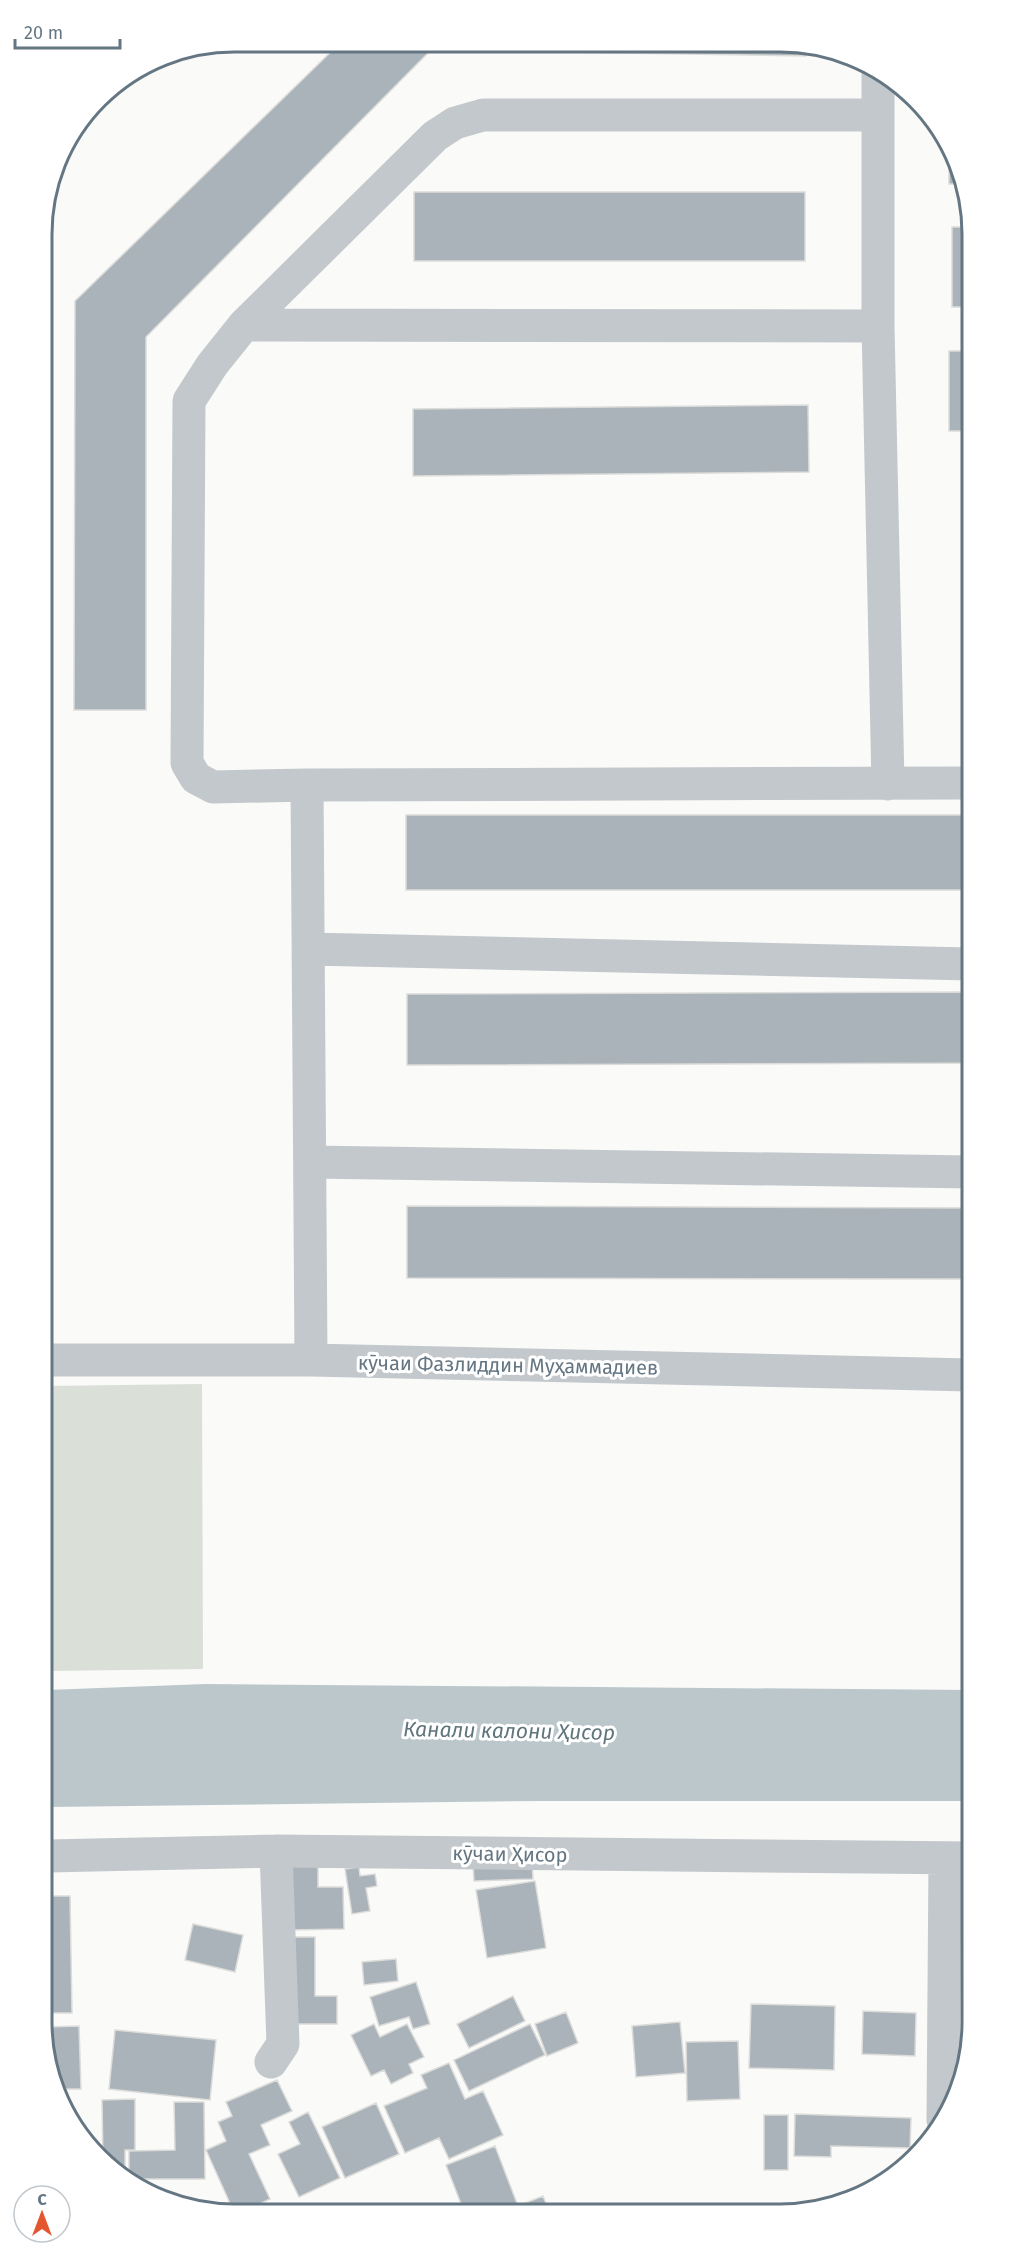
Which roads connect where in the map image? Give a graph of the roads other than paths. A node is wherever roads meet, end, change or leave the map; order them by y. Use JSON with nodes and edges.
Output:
{"nodes":[{"id":1,"x":878,"y":82,"type":"edge"},
{"id":2,"x":878,"y":115,"type":"junction"},
{"id":3,"x":244,"y":325,"type":"junction"},
{"id":4,"x":878,"y":326,"type":"junction"},
{"id":5,"x":962,"y":783,"type":"edge"},
{"id":6,"x":888,"y":784,"type":"junction"},
{"id":7,"x":307,"y":785,"type":"junction"},
{"id":8,"x":309,"y":950,"type":"junction"},
{"id":9,"x":962,"y":964,"type":"edge"},
{"id":10,"x":310,"y":1162,"type":"junction"},
{"id":11,"x":962,"y":1172,"type":"edge"},
{"id":12,"x":52,"y":1360,"type":"edge"},
{"id":13,"x":311,"y":1360,"type":"junction"},
{"id":14,"x":962,"y":1375,"type":"edge"},
{"id":15,"x":276,"y":1851,"type":"junction"},
{"id":16,"x":52,"y":1856,"type":"edge"},
{"id":17,"x":958,"y":1858,"type":"edge"},
{"id":18,"x":271,"y":2062,"type":"dead end"},
{"id":19,"x":944,"y":2100,"type":"edge"}],
"edges":[{"from":1,"to":2,"type":"street"},
{"from":2,"to":3,"type":"street"},
{"from":2,"to":4,"type":"street"},
{"from":3,"to":4,"type":"street"},
{"from":3,"to":7,"type":"street"},
{"from":4,"to":6,"type":"street"},
{"from":5,"to":6,"type":"street"},
{"from":6,"to":7,"type":"street"},
{"from":7,"to":8,"type":"street"},
{"from":8,"to":9,"type":"street"},
{"from":8,"to":10,"type":"street"},
{"from":10,"to":11,"type":"street"},
{"from":10,"to":13,"type":"street"},
{"from":12,"to":13,"type":"street","name":"кӯчаи Фазлиддин Муҳаммадиев"},
{"from":13,"to":14,"type":"street","name":"кӯчаи Фазлиддин Муҳаммадиев"},
{"from":15,"to":16,"type":"street","name":"кӯчаи Ҳисор"},
{"from":15,"to":17,"type":"street","name":"кӯчаи Ҳисор"},
{"from":15,"to":18,"type":"street"},
{"from":17,"to":19,"type":"street"}]}
